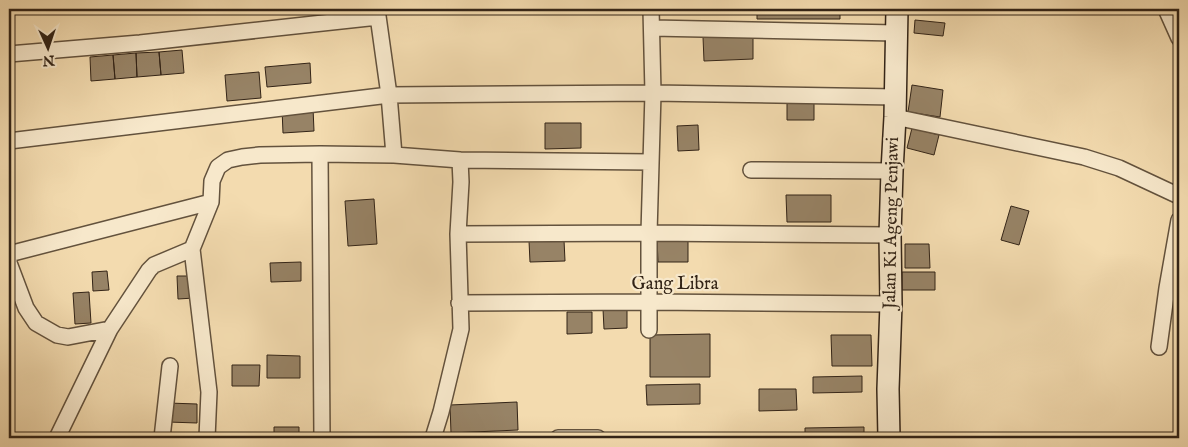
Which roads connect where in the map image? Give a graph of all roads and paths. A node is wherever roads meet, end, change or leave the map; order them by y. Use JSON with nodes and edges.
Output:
{"nodes":[{"id":1,"x":652,"y":9,"type":"edge"},
{"id":2,"x":898,"y":9,"type":"edge"},
{"id":3,"x":1166,"y":9,"type":"edge"},
{"id":4,"x":378,"y":13,"type":"edge"},
{"id":5,"x":652,"y":28,"type":"junction"},
{"id":6,"x":896,"y":33,"type":"junction"},
{"id":7,"x":1179,"y":38,"type":"edge"},
{"id":8,"x":9,"y":54,"type":"edge"},
{"id":9,"x":653,"y":93,"type":"junction"},
{"id":10,"x":389,"y":95,"type":"junction"},
{"id":11,"x":895,"y":107,"type":"junction"},
{"id":12,"x":9,"y":141,"type":"edge"},
{"id":13,"x":320,"y":154,"type":"junction"},
{"id":14,"x":394,"y":155,"type":"junction"},
{"id":15,"x":460,"y":160,"type":"junction"},
{"id":16,"x":651,"y":162,"type":"junction"},
{"id":17,"x":751,"y":170,"type":"dead end"},
{"id":18,"x":892,"y":171,"type":"junction"},
{"id":19,"x":1179,"y":196,"type":"edge"},
{"id":20,"x":211,"y":202,"type":"junction"},
{"id":21,"x":1179,"y":220,"type":"edge"},
{"id":22,"x":649,"y":233,"type":"junction"},
{"id":23,"x":458,"y":234,"type":"junction"},
{"id":24,"x":890,"y":235,"type":"junction"},
{"id":25,"x":192,"y":249,"type":"junction"},
{"id":26,"x":9,"y":255,"type":"edge"},
{"id":27,"x":9,"y":263,"type":"edge"},
{"id":28,"x":1173,"y":288,"type":"edge"},
{"id":29,"x":649,"y":302,"type":"junction"},
{"id":30,"x":459,"y":303,"type":"junction"},
{"id":31,"x":891,"y":304,"type":"junction"},
{"id":32,"x":110,"y":329,"type":"junction"},
{"id":33,"x":649,"y":330,"type":"dead end"},
{"id":34,"x":1159,"y":347,"type":"dead end"},
{"id":35,"x":170,"y":366,"type":"dead end"},
{"id":36,"x":57,"y":438,"type":"edge"},
{"id":37,"x":162,"y":438,"type":"edge"},
{"id":38,"x":207,"y":438,"type":"edge"},
{"id":39,"x":322,"y":438,"type":"edge"},
{"id":40,"x":433,"y":438,"type":"edge"},
{"id":41,"x":558,"y":438,"type":"edge"},
{"id":42,"x":598,"y":438,"type":"edge"},
{"id":43,"x":890,"y":438,"type":"edge"}],
"edges":[{"from":1,"to":5,"type":"street"},
{"from":2,"to":6,"type":"main road","name":"Jalan Ki Ageng Penjawi"},
{"from":3,"to":7,"type":"street"},
{"from":4,"to":8,"type":"street"},
{"from":4,"to":10,"type":"street"},
{"from":5,"to":6,"type":"street"},
{"from":5,"to":9,"type":"street"},
{"from":6,"to":11,"type":"main road","name":"Jalan Ki Ageng Penjawi"},
{"from":9,"to":10,"type":"street"},
{"from":9,"to":11,"type":"street"},
{"from":9,"to":16,"type":"street"},
{"from":10,"to":12,"type":"street"},
{"from":10,"to":14,"type":"street"},
{"from":11,"to":18,"type":"main road","name":"Jalan Ki Ageng Penjawi"},
{"from":11,"to":19,"type":"street"},
{"from":13,"to":14,"type":"street"},
{"from":13,"to":20,"type":"street"},
{"from":13,"to":39,"type":"street"},
{"from":14,"to":15,"type":"street"},
{"from":15,"to":16,"type":"street"},
{"from":15,"to":23,"type":"street"},
{"from":16,"to":22,"type":"street"},
{"from":17,"to":18,"type":"street"},
{"from":18,"to":24,"type":"main road","name":"Jalan Ki Ageng Penjawi"},
{"from":20,"to":25,"type":"street"},
{"from":20,"to":26,"type":"street"},
{"from":21,"to":28,"type":"street"},
{"from":22,"to":23,"type":"street"},
{"from":22,"to":24,"type":"street"},
{"from":22,"to":29,"type":"street"},
{"from":23,"to":30,"type":"street"},
{"from":24,"to":31,"type":"main road","name":"Jalan Ki Ageng Penjawi"},
{"from":25,"to":32,"type":"street"},
{"from":25,"to":38,"type":"street"},
{"from":26,"to":27,"type":"street"},
{"from":27,"to":32,"type":"street"},
{"from":28,"to":34,"type":"street"},
{"from":29,"to":30,"type":"street","name":"Gang Libra"},
{"from":29,"to":31,"type":"street","name":"Gang Libra"},
{"from":29,"to":33,"type":"street"},
{"from":30,"to":40,"type":"street"},
{"from":31,"to":43,"type":"main road","name":"Jalan Ki Ageng Penjawi"},
{"from":32,"to":36,"type":"street"},
{"from":35,"to":37,"type":"street"},
{"from":41,"to":42,"type":"street"}]}
